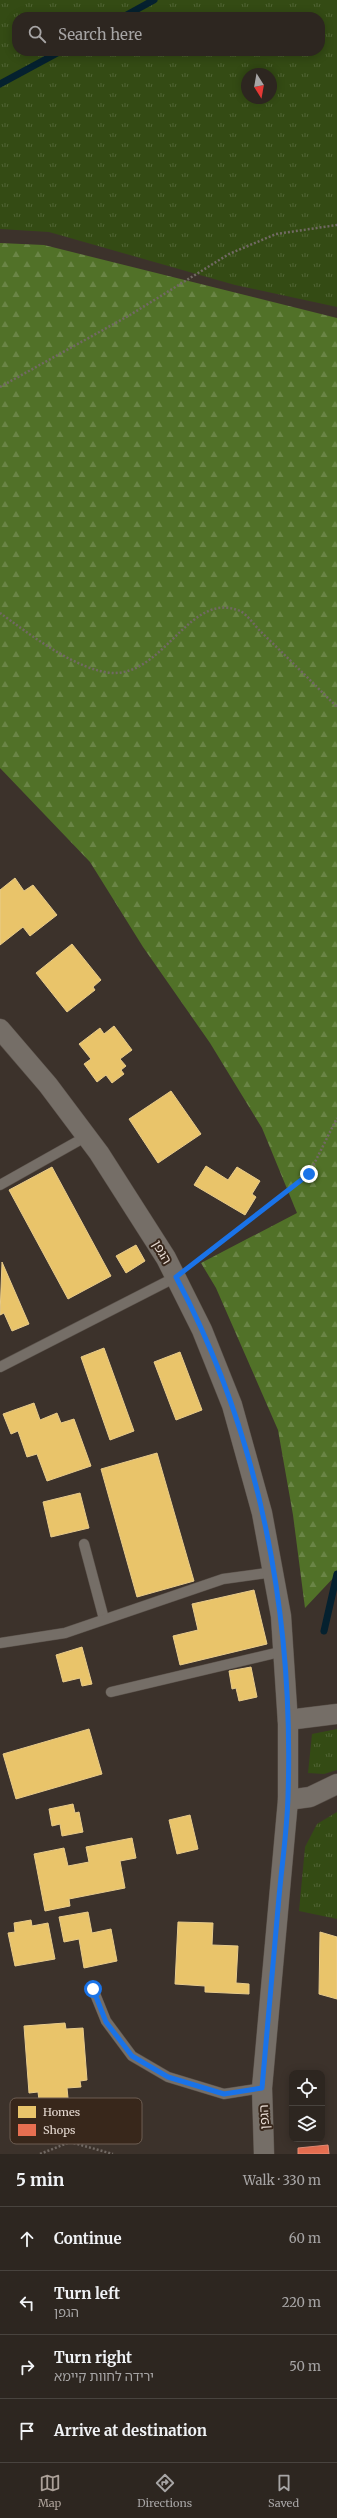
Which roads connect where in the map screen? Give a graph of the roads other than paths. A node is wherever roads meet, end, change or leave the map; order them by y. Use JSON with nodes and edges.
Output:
{"nodes":[{"id":1,"x":0,"y":1029,"type":"edge"},
{"id":2,"x":87,"y":1136,"type":"junction"},
{"id":3,"x":0,"y":1185,"type":"edge"},
{"id":4,"x":176,"y":1277,"type":"junction"},
{"id":5,"x":0,"y":1367,"type":"edge"},
{"id":6,"x":84,"y":1544,"type":"dead end"},
{"id":7,"x":274,"y":1572,"type":"junction"},
{"id":8,"x":104,"y":1619,"type":"junction"},
{"id":9,"x":0,"y":1642,"type":"edge"},
{"id":10,"x":284,"y":1651,"type":"junction"},
{"id":11,"x":111,"y":1692,"type":"dead end"},
{"id":12,"x":337,"y":1714,"type":"edge"},
{"id":13,"x":288,"y":1720,"type":"junction"},
{"id":14,"x":337,"y":1784,"type":"edge"},
{"id":15,"x":288,"y":1800,"type":"junction"},
{"id":16,"x":93,"y":1989,"type":"dead end"},
{"id":17,"x":262,"y":2088,"type":"junction"},
{"id":18,"x":264,"y":2154,"type":"edge"}],
"edges":[{"from":1,"to":2,"type":"street","name":"הגפן"},
{"from":2,"to":3,"type":"lane"},
{"from":2,"to":4,"type":"street","name":"הגפן"},
{"from":4,"to":5,"type":"lane"},
{"from":4,"to":7,"type":"street","name":"הגפן"},
{"from":6,"to":8,"type":"lane"},
{"from":7,"to":8,"type":"lane"},
{"from":7,"to":10,"type":"street","name":"הגפן"},
{"from":8,"to":9,"type":"lane"},
{"from":10,"to":11,"type":"lane"},
{"from":10,"to":13,"type":"street","name":"הגפן"},
{"from":12,"to":13,"type":"street"},
{"from":13,"to":15,"type":"street","name":"הגפן"},
{"from":14,"to":15,"type":"street"},
{"from":15,"to":17,"type":"street","name":"הגפן"},
{"from":16,"to":17,"type":"lane"},
{"from":17,"to":18,"type":"street","name":"הגפן"}]}
